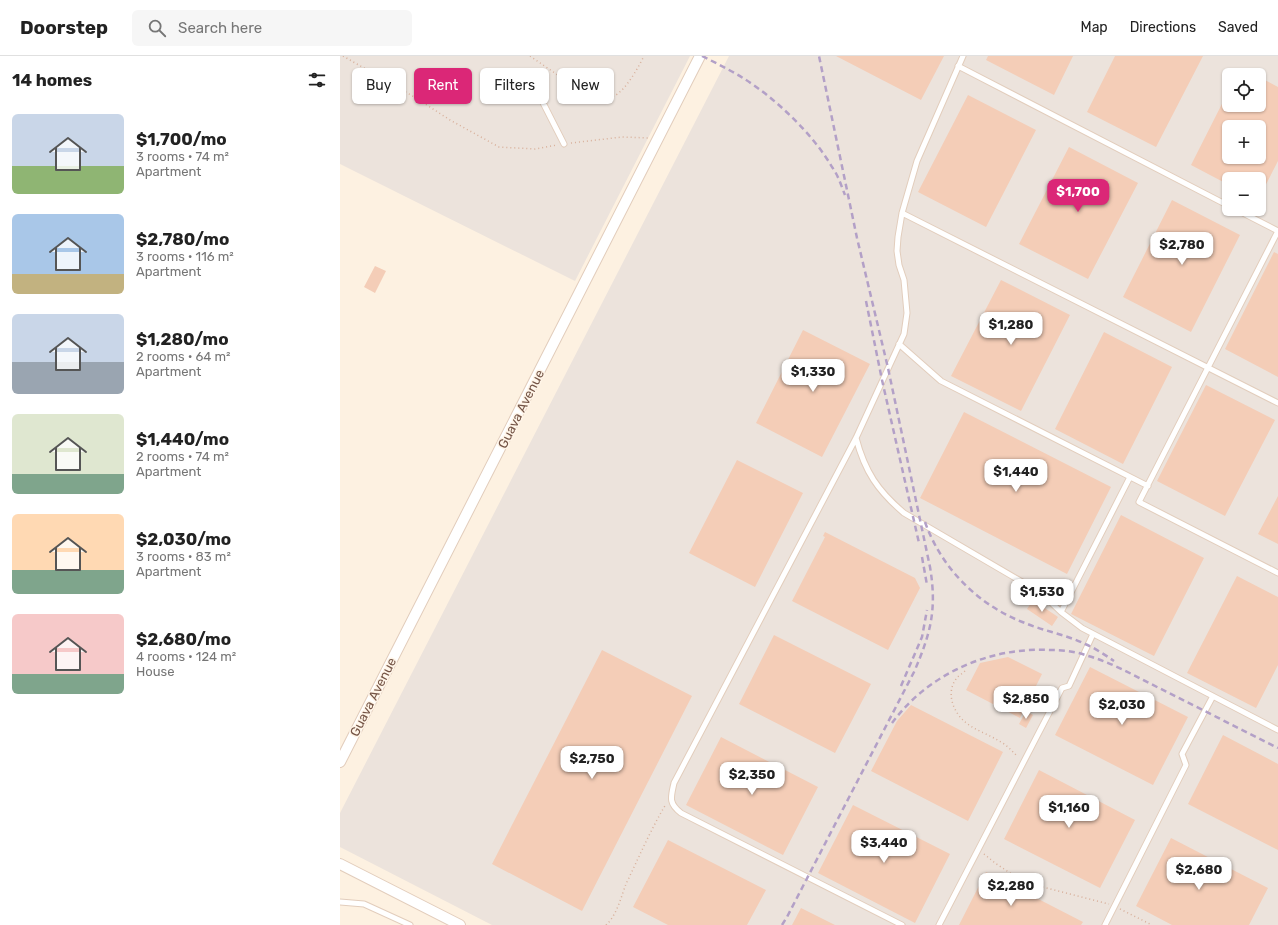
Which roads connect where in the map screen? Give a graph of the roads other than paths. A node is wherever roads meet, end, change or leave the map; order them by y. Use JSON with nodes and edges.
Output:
{"nodes":[{"id":1,"x":700,"y":56,"type":"edge"},
{"id":2,"x":963,"y":56,"type":"edge"},
{"id":3,"x":958,"y":66,"type":"junction"},
{"id":4,"x":544,"y":104,"type":"edge"},
{"id":5,"x":564,"y":144,"type":"road end"},
{"id":6,"x":1222,"y":202,"type":"edge"},
{"id":7,"x":902,"y":213,"type":"junction"},
{"id":8,"x":1249,"y":216,"type":"edge"},
{"id":9,"x":1278,"y":231,"type":"edge"},
{"id":10,"x":899,"y":344,"type":"junction"},
{"id":11,"x":1209,"y":368,"type":"junction"},
{"id":12,"x":1278,"y":403,"type":"edge"},
{"id":13,"x":856,"y":438,"type":"junction"},
{"id":14,"x":1130,"y":477,"type":"junction"},
{"id":15,"x":1148,"y":486,"type":"junction"},
{"id":16,"x":1278,"y":573,"type":"edge"},
{"id":17,"x":1061,"y":612,"type":"junction"},
{"id":18,"x":1093,"y":634,"type":"junction"},
{"id":19,"x":1213,"y":696,"type":"junction"},
{"id":20,"x":1278,"y":730,"type":"edge"},
{"id":21,"x":340,"y":762,"type":"edge"},
{"id":22,"x":340,"y":864,"type":"edge"},
{"id":23,"x":340,"y":902,"type":"edge"},
{"id":24,"x":410,"y":925,"type":"edge"},
{"id":25,"x":460,"y":925,"type":"edge"},
{"id":26,"x":902,"y":925,"type":"edge"},
{"id":27,"x":939,"y":925,"type":"edge"},
{"id":28,"x":1105,"y":925,"type":"edge"}],
"edges":[{"from":1,"to":21,"type":"street","name":"Guava Avenue"},
{"from":2,"to":3,"type":"lane"},
{"from":3,"to":6,"type":"lane"},
{"from":3,"to":7,"type":"lane"},
{"from":4,"to":5,"type":"lane"},
{"from":7,"to":10,"type":"lane"},
{"from":7,"to":11,"type":"lane"},
{"from":8,"to":9,"type":"lane"},
{"from":9,"to":11,"type":"lane"},
{"from":10,"to":13,"type":"lane"},
{"from":10,"to":14,"type":"lane"},
{"from":11,"to":12,"type":"lane"},
{"from":11,"to":15,"type":"lane"},
{"from":13,"to":17,"type":"lane"},
{"from":13,"to":26,"type":"lane"},
{"from":14,"to":15,"type":"lane"},
{"from":14,"to":17,"type":"lane"},
{"from":15,"to":16,"type":"lane"},
{"from":17,"to":18,"type":"lane"},
{"from":18,"to":19,"type":"lane"},
{"from":18,"to":27,"type":"lane"},
{"from":19,"to":20,"type":"lane"},
{"from":19,"to":28,"type":"lane"},
{"from":22,"to":25,"type":"street"},
{"from":23,"to":24,"type":"lane"}]}
